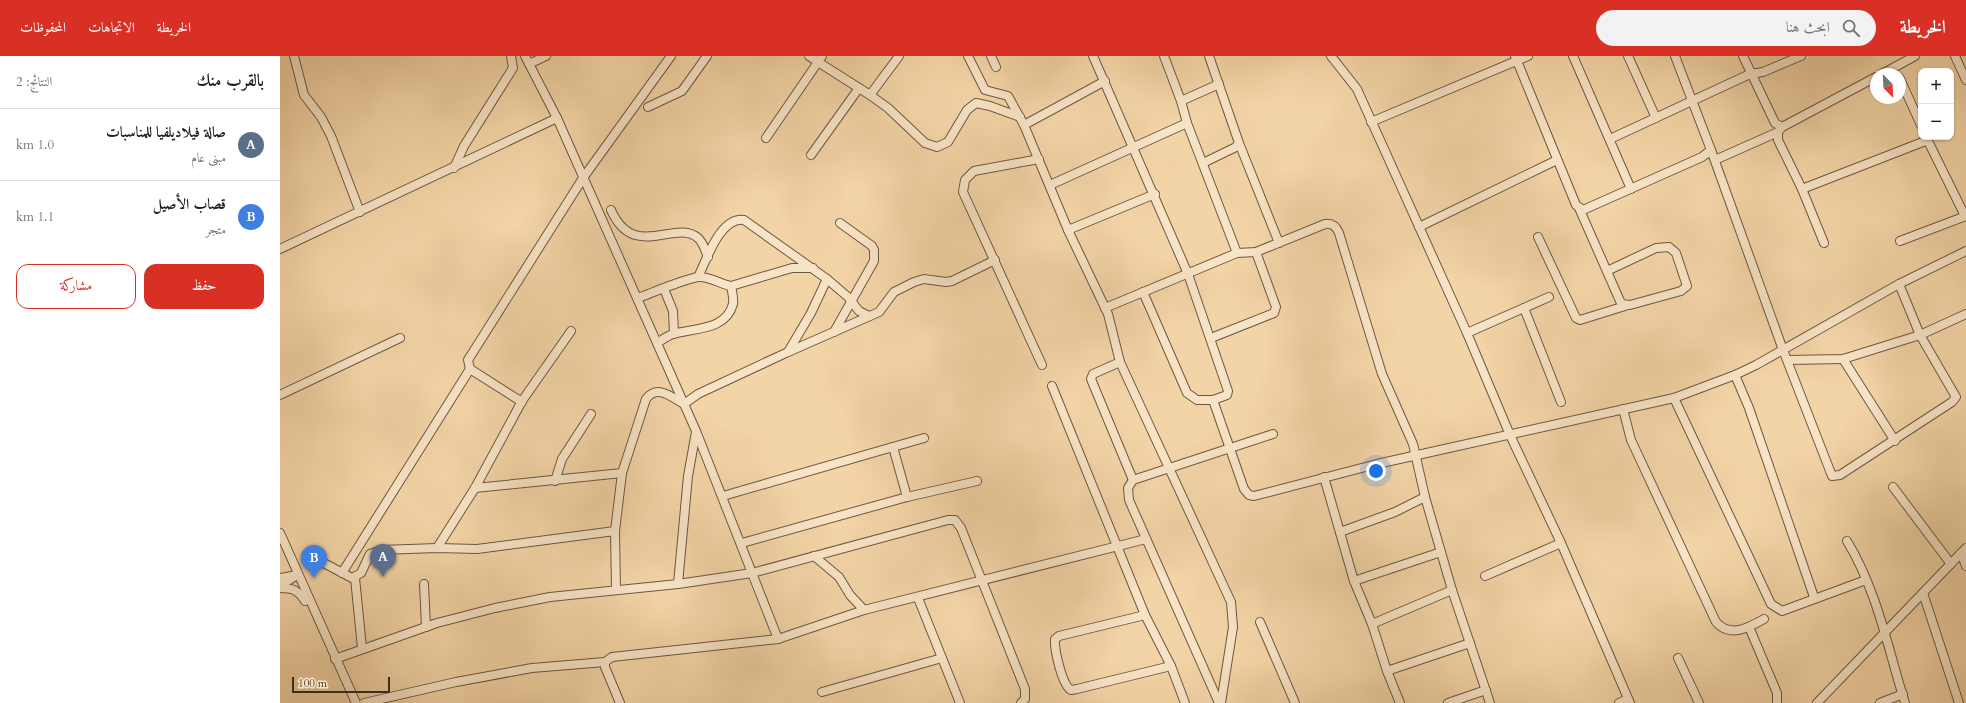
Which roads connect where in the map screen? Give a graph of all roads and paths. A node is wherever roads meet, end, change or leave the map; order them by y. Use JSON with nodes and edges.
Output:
{"nodes":[{"id":1,"x":294,"y":56,"type":"edge"},
{"id":2,"x":511,"y":56,"type":"edge"},
{"id":3,"x":525,"y":56,"type":"edge"},
{"id":4,"x":546,"y":56,"type":"edge"},
{"id":5,"x":671,"y":56,"type":"edge"},
{"id":6,"x":706,"y":56,"type":"edge"},
{"id":7,"x":809,"y":56,"type":"edge"},
{"id":8,"x":899,"y":56,"type":"edge"},
{"id":9,"x":968,"y":56,"type":"edge"},
{"id":10,"x":991,"y":56,"type":"edge"},
{"id":11,"x":1093,"y":56,"type":"edge"},
{"id":12,"x":1164,"y":56,"type":"edge"},
{"id":13,"x":1209,"y":56,"type":"edge"},
{"id":14,"x":1331,"y":56,"type":"edge"},
{"id":15,"x":1528,"y":56,"type":"edge"},
{"id":16,"x":1573,"y":56,"type":"edge"},
{"id":17,"x":1628,"y":56,"type":"edge"},
{"id":18,"x":1675,"y":56,"type":"edge"},
{"id":19,"x":1743,"y":56,"type":"edge"},
{"id":20,"x":1801,"y":56,"type":"edge"},
{"id":21,"x":1915,"y":56,"type":"edge"},
{"id":22,"x":1955,"y":56,"type":"edge"},
{"id":23,"x":1516,"y":58,"type":"edge"},
{"id":24,"x":820,"y":59,"type":"edge"},
{"id":25,"x":529,"y":64,"type":"junction"},
{"id":26,"x":996,"y":67,"type":"dead end"},
{"id":27,"x":1900,"y":68,"type":"edge"},
{"id":28,"x":1750,"y":74,"type":"junction"},
{"id":29,"x":1870,"y":80,"type":"edge"},
{"id":30,"x":1966,"y":80,"type":"edge"},
{"id":31,"x":1104,"y":81,"type":"junction"},
{"id":32,"x":1219,"y":84,"type":"junction"},
{"id":33,"x":860,"y":88,"type":"junction"},
{"id":34,"x":1906,"y":92,"type":"edge"},
{"id":35,"x":870,"y":95,"type":"junction"},
{"id":36,"x":1693,"y":100,"type":"junction"},
{"id":37,"x":1181,"y":101,"type":"junction"},
{"id":38,"x":648,"y":107,"type":"dead end"},
{"id":39,"x":1020,"y":117,"type":"junction"},
{"id":40,"x":557,"y":118,"type":"junction"},
{"id":41,"x":1656,"y":118,"type":"junction"},
{"id":42,"x":1918,"y":118,"type":"edge"},
{"id":43,"x":1371,"y":122,"type":"junction"},
{"id":44,"x":1187,"y":124,"type":"junction"},
{"id":45,"x":1024,"y":125,"type":"junction"},
{"id":46,"x":1780,"y":130,"type":"junction"},
{"id":47,"x":766,"y":138,"type":"dead end"},
{"id":48,"x":1610,"y":139,"type":"junction"},
{"id":49,"x":1924,"y":140,"type":"edge"},
{"id":50,"x":1928,"y":140,"type":"edge"},
{"id":51,"x":1239,"y":143,"type":"junction"},
{"id":52,"x":1134,"y":148,"type":"junction"},
{"id":53,"x":1711,"y":150,"type":"junction"},
{"id":54,"x":811,"y":155,"type":"dead end"},
{"id":55,"x":1039,"y":159,"type":"junction"},
{"id":56,"x":1557,"y":160,"type":"junction"},
{"id":57,"x":1716,"y":160,"type":"junction"},
{"id":58,"x":1203,"y":163,"type":"junction"},
{"id":59,"x":454,"y":168,"type":"junction"},
{"id":60,"x":583,"y":178,"type":"junction"},
{"id":61,"x":1050,"y":185,"type":"junction"},
{"id":62,"x":1631,"y":189,"type":"junction"},
{"id":63,"x":1802,"y":189,"type":"junction"},
{"id":64,"x":1155,"y":194,"type":"junction"},
{"id":65,"x":1579,"y":208,"type":"junction"},
{"id":66,"x":611,"y":210,"type":"dead end"},
{"id":67,"x":360,"y":212,"type":"junction"},
{"id":68,"x":1966,"y":216,"type":"edge"},
{"id":69,"x":840,"y":223,"type":"dead end"},
{"id":70,"x":1419,"y":227,"type":"junction"},
{"id":71,"x":1068,"y":230,"type":"junction"},
{"id":72,"x":1538,"y":237,"type":"dead end"},
{"id":73,"x":1900,"y":241,"type":"dead end"},
{"id":74,"x":1279,"y":243,"type":"junction"},
{"id":75,"x":1824,"y":243,"type":"dead end"},
{"id":76,"x":280,"y":249,"type":"edge"},
{"id":77,"x":1966,"y":251,"type":"edge"},
{"id":78,"x":1256,"y":252,"type":"junction"},
{"id":79,"x":1237,"y":253,"type":"junction"},
{"id":80,"x":708,"y":257,"type":"junction"},
{"id":81,"x":994,"y":260,"type":"junction"},
{"id":82,"x":813,"y":268,"type":"junction"},
{"id":83,"x":1606,"y":271,"type":"junction"},
{"id":84,"x":1188,"y":274,"type":"junction"},
{"id":85,"x":698,"y":278,"type":"junction"},
{"id":86,"x":827,"y":279,"type":"junction"},
{"id":87,"x":1899,"y":284,"type":"junction"},
{"id":88,"x":731,"y":286,"type":"junction"},
{"id":89,"x":664,"y":289,"type":"junction"},
{"id":90,"x":1143,"y":292,"type":"junction"},
{"id":91,"x":1549,"y":297,"type":"dead end"},
{"id":92,"x":638,"y":298,"type":"junction"},
{"id":93,"x":852,"y":302,"type":"junction"},
{"id":94,"x":1625,"y":306,"type":"junction"},
{"id":95,"x":1105,"y":308,"type":"junction"},
{"id":96,"x":1524,"y":308,"type":"junction"},
{"id":97,"x":1966,"y":314,"type":"edge"},
{"id":98,"x":870,"y":316,"type":"junction"},
{"id":99,"x":572,"y":332,"type":"dead end"},
{"id":100,"x":834,"y":332,"type":"junction"},
{"id":101,"x":1467,"y":333,"type":"junction"},
{"id":102,"x":674,"y":334,"type":"junction"},
{"id":103,"x":1920,"y":335,"type":"junction"},
{"id":104,"x":400,"y":338,"type":"dead end"},
{"id":105,"x":1211,"y":338,"type":"junction"},
{"id":106,"x":657,"y":343,"type":"junction"},
{"id":107,"x":1783,"y":350,"type":"junction"},
{"id":108,"x":788,"y":352,"type":"junction"},
{"id":109,"x":1843,"y":358,"type":"junction"},
{"id":110,"x":1788,"y":360,"type":"junction"},
{"id":111,"x":1120,"y":362,"type":"junction"},
{"id":112,"x":1042,"y":365,"type":"dead end"},
{"id":113,"x":470,"y":369,"type":"junction"},
{"id":114,"x":1735,"y":375,"type":"junction"},
{"id":115,"x":1052,"y":386,"type":"dead end"},
{"id":116,"x":280,"y":395,"type":"edge"},
{"id":117,"x":1674,"y":398,"type":"junction"},
{"id":118,"x":1212,"y":400,"type":"junction"},
{"id":119,"x":522,"y":402,"type":"junction"},
{"id":120,"x":1560,"y":402,"type":"dead end"},
{"id":121,"x":684,"y":404,"type":"junction"},
{"id":122,"x":1623,"y":409,"type":"junction"},
{"id":123,"x":591,"y":414,"type":"dead end"},
{"id":124,"x":696,"y":431,"type":"junction"},
{"id":125,"x":1273,"y":434,"type":"dead end"},
{"id":126,"x":1510,"y":435,"type":"junction"},
{"id":127,"x":924,"y":438,"type":"dead end"},
{"id":128,"x":1895,"y":441,"type":"junction"},
{"id":129,"x":893,"y":447,"type":"junction"},
{"id":130,"x":1231,"y":448,"type":"junction"},
{"id":131,"x":1415,"y":455,"type":"junction"},
{"id":132,"x":1170,"y":469,"type":"junction"},
{"id":133,"x":622,"y":473,"type":"junction"},
{"id":134,"x":1324,"y":477,"type":"junction"},
{"id":135,"x":1133,"y":480,"type":"junction"},
{"id":136,"x":555,"y":481,"type":"junction"},
{"id":137,"x":977,"y":481,"type":"dead end"},
{"id":138,"x":1894,"y":487,"type":"dead end"},
{"id":139,"x":475,"y":488,"type":"junction"},
{"id":140,"x":723,"y":496,"type":"junction"},
{"id":141,"x":1425,"y":497,"type":"junction"},
{"id":142,"x":907,"y":498,"type":"junction"},
{"id":143,"x":615,"y":531,"type":"junction"},
{"id":144,"x":1340,"y":532,"type":"junction"},
{"id":145,"x":280,"y":533,"type":"edge"},
{"id":146,"x":1146,"y":539,"type":"junction"},
{"id":147,"x":1846,"y":541,"type":"dead end"},
{"id":148,"x":742,"y":543,"type":"junction"},
{"id":149,"x":1561,"y":543,"type":"junction"},
{"id":150,"x":1117,"y":546,"type":"junction"},
{"id":151,"x":437,"y":548,"type":"junction"},
{"id":152,"x":1964,"y":550,"type":"edge"},
{"id":153,"x":1441,"y":552,"type":"junction"},
{"id":154,"x":814,"y":556,"type":"junction"},
{"id":155,"x":320,"y":561,"type":"dead end"},
{"id":156,"x":1951,"y":564,"type":"junction"},
{"id":157,"x":1966,"y":566,"type":"edge"},
{"id":158,"x":342,"y":573,"type":"junction"},
{"id":159,"x":752,"y":573,"type":"junction"},
{"id":160,"x":297,"y":575,"type":"junction"},
{"id":161,"x":1485,"y":576,"type":"dead end"},
{"id":162,"x":280,"y":578,"type":"edge"},
{"id":163,"x":355,"y":578,"type":"junction"},
{"id":164,"x":982,"y":580,"type":"junction"},
{"id":165,"x":1866,"y":580,"type":"junction"},
{"id":166,"x":1354,"y":581,"type":"junction"},
{"id":167,"x":424,"y":584,"type":"dead end"},
{"id":168,"x":678,"y":584,"type":"junction"},
{"id":169,"x":280,"y":587,"type":"edge"},
{"id":170,"x":616,"y":590,"type":"junction"},
{"id":171,"x":1452,"y":590,"type":"junction"},
{"id":172,"x":1922,"y":593,"type":"junction"},
{"id":173,"x":1814,"y":597,"type":"junction"},
{"id":174,"x":918,"y":598,"type":"junction"},
{"id":175,"x":864,"y":610,"type":"junction"},
{"id":176,"x":1145,"y":615,"type":"junction"},
{"id":177,"x":316,"y":616,"type":"junction"},
{"id":178,"x":1764,"y":619,"type":"dead end"},
{"id":179,"x":1260,"y":622,"type":"dead end"},
{"id":180,"x":1372,"y":624,"type":"junction"},
{"id":181,"x":426,"y":627,"type":"junction"},
{"id":182,"x":1750,"y":627,"type":"junction"},
{"id":183,"x":1885,"y":632,"type":"junction"},
{"id":184,"x":778,"y":639,"type":"junction"},
{"id":185,"x":1470,"y":643,"type":"junction"},
{"id":186,"x":362,"y":648,"type":"junction"},
{"id":187,"x":942,"y":658,"type":"junction"},
{"id":188,"x":1678,"y":658,"type":"dead end"},
{"id":189,"x":336,"y":659,"type":"junction"},
{"id":190,"x":605,"y":662,"type":"junction"},
{"id":191,"x":1171,"y":666,"type":"junction"},
{"id":192,"x":1386,"y":671,"type":"junction"},
{"id":193,"x":1486,"y":690,"type":"junction"},
{"id":194,"x":822,"y":692,"type":"dead end"},
{"id":195,"x":1902,"y":694,"type":"junction"},
{"id":196,"x":1629,"y":701,"type":"edge"},
{"id":197,"x":356,"y":703,"type":"edge"},
{"id":198,"x":364,"y":703,"type":"edge"},
{"id":199,"x":620,"y":703,"type":"edge"},
{"id":200,"x":960,"y":703,"type":"edge"},
{"id":201,"x":1021,"y":703,"type":"edge"},
{"id":202,"x":1185,"y":703,"type":"edge"},
{"id":203,"x":1220,"y":703,"type":"edge"},
{"id":204,"x":1295,"y":703,"type":"edge"},
{"id":205,"x":1400,"y":703,"type":"edge"},
{"id":206,"x":1448,"y":703,"type":"edge"},
{"id":207,"x":1490,"y":703,"type":"edge"},
{"id":208,"x":1619,"y":703,"type":"edge"},
{"id":209,"x":1699,"y":703,"type":"edge"},
{"id":210,"x":1777,"y":703,"type":"edge"},
{"id":211,"x":1817,"y":703,"type":"edge"},
{"id":212,"x":1880,"y":703,"type":"edge"},
{"id":213,"x":1905,"y":703,"type":"edge"},
{"id":214,"x":1959,"y":703,"type":"edge"}],
"edges":[{"from":1,"to":67,"type":"street"},
{"from":2,"to":59,"type":"street"},
{"from":3,"to":25,"type":"street"},
{"from":4,"to":25,"type":"street"},
{"from":5,"to":60,"type":"street"},
{"from":6,"to":38,"type":"street"},
{"from":7,"to":24,"type":"street"},
{"from":8,"to":35,"type":"street"},
{"from":9,"to":39,"type":"street"},
{"from":10,"to":26,"type":"street"},
{"from":11,"to":31,"type":"street"},
{"from":12,"to":37,"type":"street"},
{"from":13,"to":32,"type":"street"},
{"from":14,"to":43,"type":"street"},
{"from":15,"to":23,"type":"street"},
{"from":16,"to":48,"type":"street"},
{"from":17,"to":41,"type":"street"},
{"from":18,"to":36,"type":"street"},
{"from":19,"to":28,"type":"street"},
{"from":20,"to":28,"type":"street"},
{"from":21,"to":27,"type":"street"},
{"from":22,"to":30,"type":"street"},
{"from":23,"to":43,"type":"street"},
{"from":23,"to":56,"type":"street"},
{"from":24,"to":33,"type":"street"},
{"from":24,"to":47,"type":"street"},
{"from":25,"to":40,"type":"street"},
{"from":28,"to":36,"type":"street"},
{"from":28,"to":46,"type":"street"},
{"from":29,"to":46,"type":"street"},
{"from":31,"to":45,"type":"street"},
{"from":31,"to":52,"type":"street"},
{"from":32,"to":37,"type":"street"},
{"from":32,"to":51,"type":"street"},
{"from":33,"to":35,"type":"street"},
{"from":33,"to":54,"type":"street"},
{"from":34,"to":42,"type":"street"},
{"from":35,"to":39,"type":"street"},
{"from":36,"to":41,"type":"street"},
{"from":36,"to":53,"type":"street"},
{"from":37,"to":44,"type":"street"},
{"from":39,"to":45,"type":"street"},
{"from":40,"to":59,"type":"street"},
{"from":40,"to":60,"type":"street"},
{"from":41,"to":48,"type":"street"},
{"from":43,"to":70,"type":"street"},
{"from":44,"to":52,"type":"street"},
{"from":44,"to":58,"type":"street"},
{"from":45,"to":55,"type":"street"},
{"from":46,"to":57,"type":"street"},
{"from":46,"to":63,"type":"street"},
{"from":48,"to":62,"type":"street"},
{"from":49,"to":63,"type":"street"},
{"from":50,"to":68,"type":"street"},
{"from":51,"to":58,"type":"street"},
{"from":51,"to":74,"type":"street"},
{"from":52,"to":61,"type":"street"},
{"from":52,"to":64,"type":"street"},
{"from":53,"to":57,"type":"street"},
{"from":53,"to":62,"type":"street"},
{"from":55,"to":61,"type":"street"},
{"from":55,"to":81,"type":"street"},
{"from":56,"to":65,"type":"street"},
{"from":56,"to":70,"type":"street"},
{"from":57,"to":107,"type":"street"},
{"from":58,"to":79,"type":"street"},
{"from":59,"to":67,"type":"street"},
{"from":60,"to":92,"type":"street"},
{"from":60,"to":113,"type":"street"},
{"from":61,"to":71,"type":"street"},
{"from":62,"to":65,"type":"street"},
{"from":63,"to":75,"type":"street"},
{"from":64,"to":71,"type":"street"},
{"from":64,"to":84,"type":"street"},
{"from":65,"to":83,"type":"street"},
{"from":66,"to":80,"type":"street"},
{"from":67,"to":76,"type":"street"},
{"from":68,"to":73,"type":"street"},
{"from":69,"to":93,"type":"street"},
{"from":70,"to":101,"type":"street"},
{"from":71,"to":95,"type":"street"},
{"from":72,"to":94,"type":"street"},
{"from":74,"to":78,"type":"street"},
{"from":74,"to":131,"type":"street"},
{"from":77,"to":87,"type":"street"},
{"from":78,"to":79,"type":"street"},
{"from":78,"to":105,"type":"street"},
{"from":79,"to":84,"type":"street"},
{"from":80,"to":82,"type":"street"},
{"from":80,"to":85,"type":"street"},
{"from":81,"to":98,"type":"street"},
{"from":81,"to":112,"type":"street"},
{"from":82,"to":86,"type":"street"},
{"from":82,"to":88,"type":"street"},
{"from":83,"to":94,"type":"street"},
{"from":83,"to":94,"type":"street"},
{"from":84,"to":90,"type":"street"},
{"from":84,"to":105,"type":"street"},
{"from":85,"to":88,"type":"street"},
{"from":85,"to":89,"type":"street"},
{"from":86,"to":93,"type":"street"},
{"from":86,"to":108,"type":"street"},
{"from":87,"to":103,"type":"street"},
{"from":87,"to":107,"type":"street"},
{"from":88,"to":102,"type":"street"},
{"from":89,"to":92,"type":"street"},
{"from":89,"to":102,"type":"street"},
{"from":90,"to":95,"type":"street"},
{"from":90,"to":118,"type":"street"},
{"from":91,"to":96,"type":"street"},
{"from":92,"to":106,"type":"street"},
{"from":93,"to":98,"type":"street"},
{"from":93,"to":100,"type":"street"},
{"from":95,"to":111,"type":"street"},
{"from":96,"to":101,"type":"street"},
{"from":96,"to":120,"type":"street"},
{"from":97,"to":103,"type":"street"},
{"from":98,"to":100,"type":"street"},
{"from":99,"to":119,"type":"street"},
{"from":100,"to":108,"type":"street"},
{"from":101,"to":126,"type":"street"},
{"from":102,"to":106,"type":"street"},
{"from":103,"to":109,"type":"street"},
{"from":103,"to":128,"type":"street"},
{"from":104,"to":116,"type":"street"},
{"from":105,"to":118,"type":"street"},
{"from":106,"to":121,"type":"street"},
{"from":107,"to":110,"type":"street"},
{"from":107,"to":114,"type":"street"},
{"from":108,"to":121,"type":"street"},
{"from":109,"to":110,"type":"street"},
{"from":109,"to":128,"type":"street"},
{"from":110,"to":128,"type":"street"},
{"from":111,"to":132,"type":"street"},
{"from":111,"to":135,"type":"street"},
{"from":113,"to":119,"type":"street"},
{"from":113,"to":158,"type":"street"},
{"from":114,"to":117,"type":"street"},
{"from":114,"to":173,"type":"street"},
{"from":115,"to":150,"type":"street"},
{"from":117,"to":122,"type":"street"},
{"from":117,"to":173,"type":"street"},
{"from":118,"to":130,"type":"street"},
{"from":119,"to":139,"type":"street"},
{"from":121,"to":124,"type":"street"},
{"from":121,"to":133,"type":"street"},
{"from":122,"to":126,"type":"street"},
{"from":122,"to":182,"type":"street"},
{"from":123,"to":136,"type":"street"},
{"from":124,"to":140,"type":"street"},
{"from":124,"to":168,"type":"street"},
{"from":125,"to":130,"type":"street"},
{"from":126,"to":131,"type":"street"},
{"from":126,"to":149,"type":"street"},
{"from":127,"to":129,"type":"street"},
{"from":129,"to":140,"type":"street"},
{"from":129,"to":142,"type":"street"},
{"from":130,"to":132,"type":"street"},
{"from":130,"to":134,"type":"street"},
{"from":131,"to":134,"type":"street"},
{"from":131,"to":141,"type":"street"},
{"from":132,"to":135,"type":"street"},
{"from":132,"to":203,"type":"street"},
{"from":133,"to":136,"type":"street"},
{"from":133,"to":143,"type":"street"},
{"from":134,"to":144,"type":"street"},
{"from":135,"to":146,"type":"street"},
{"from":136,"to":139,"type":"street"},
{"from":137,"to":142,"type":"street"},
{"from":138,"to":156,"type":"street"},
{"from":139,"to":151,"type":"street"},
{"from":140,"to":148,"type":"street"},
{"from":141,"to":144,"type":"street"},
{"from":141,"to":153,"type":"street"},
{"from":142,"to":148,"type":"street"},
{"from":143,"to":151,"type":"street"},
{"from":143,"to":170,"type":"street"},
{"from":144,"to":166,"type":"street"},
{"from":145,"to":160,"type":"street"},
{"from":146,"to":150,"type":"street"},
{"from":146,"to":203,"type":"street"},
{"from":147,"to":165,"type":"street"},
{"from":148,"to":159,"type":"street"},
{"from":149,"to":161,"type":"street"},
{"from":149,"to":196,"type":"street"},
{"from":150,"to":164,"type":"street"},
{"from":150,"to":176,"type":"street"},
{"from":151,"to":163,"type":"street"},
{"from":152,"to":156,"type":"street"},
{"from":152,"to":157,"type":"street"},
{"from":153,"to":166,"type":"street"},
{"from":153,"to":171,"type":"street"},
{"from":154,"to":159,"type":"street"},
{"from":154,"to":164,"type":"street"},
{"from":154,"to":175,"type":"street"},
{"from":155,"to":158,"type":"street"},
{"from":156,"to":172,"type":"street"},
{"from":158,"to":163,"type":"street"},
{"from":159,"to":168,"type":"street"},
{"from":159,"to":184,"type":"street"},
{"from":160,"to":162,"type":"street"},
{"from":160,"to":169,"type":"street"},
{"from":160,"to":177,"type":"street"},
{"from":163,"to":186,"type":"street"},
{"from":164,"to":174,"type":"street"},
{"from":164,"to":201,"type":"street"},
{"from":165,"to":173,"type":"street"},
{"from":165,"to":183,"type":"street"},
{"from":166,"to":180,"type":"street"},
{"from":167,"to":181,"type":"street"},
{"from":168,"to":170,"type":"street"},
{"from":169,"to":177,"type":"street"},
{"from":170,"to":181,"type":"street"},
{"from":171,"to":180,"type":"street"},
{"from":171,"to":185,"type":"street"},
{"from":172,"to":183,"type":"street"},
{"from":172,"to":214,"type":"street"},
{"from":174,"to":175,"type":"street"},
{"from":174,"to":187,"type":"street"},
{"from":175,"to":184,"type":"street"},
{"from":176,"to":191,"type":"street"},
{"from":176,"to":191,"type":"street"},
{"from":177,"to":189,"type":"street"},
{"from":178,"to":182,"type":"street"},
{"from":179,"to":204,"type":"street"},
{"from":180,"to":192,"type":"street"},
{"from":181,"to":186,"type":"street"},
{"from":182,"to":210,"type":"street"},
{"from":183,"to":195,"type":"street"},
{"from":183,"to":211,"type":"street"},
{"from":184,"to":190,"type":"street"},
{"from":185,"to":192,"type":"street"},
{"from":185,"to":193,"type":"street"},
{"from":186,"to":189,"type":"street"},
{"from":187,"to":194,"type":"street"},
{"from":187,"to":200,"type":"street"},
{"from":188,"to":209,"type":"street"},
{"from":189,"to":197,"type":"street"},
{"from":190,"to":198,"type":"street"},
{"from":190,"to":199,"type":"street"},
{"from":191,"to":202,"type":"street"},
{"from":192,"to":205,"type":"street"},
{"from":193,"to":206,"type":"street"},
{"from":193,"to":207,"type":"street"},
{"from":195,"to":212,"type":"street"},
{"from":195,"to":213,"type":"street"},
{"from":196,"to":208,"type":"street"}]}
